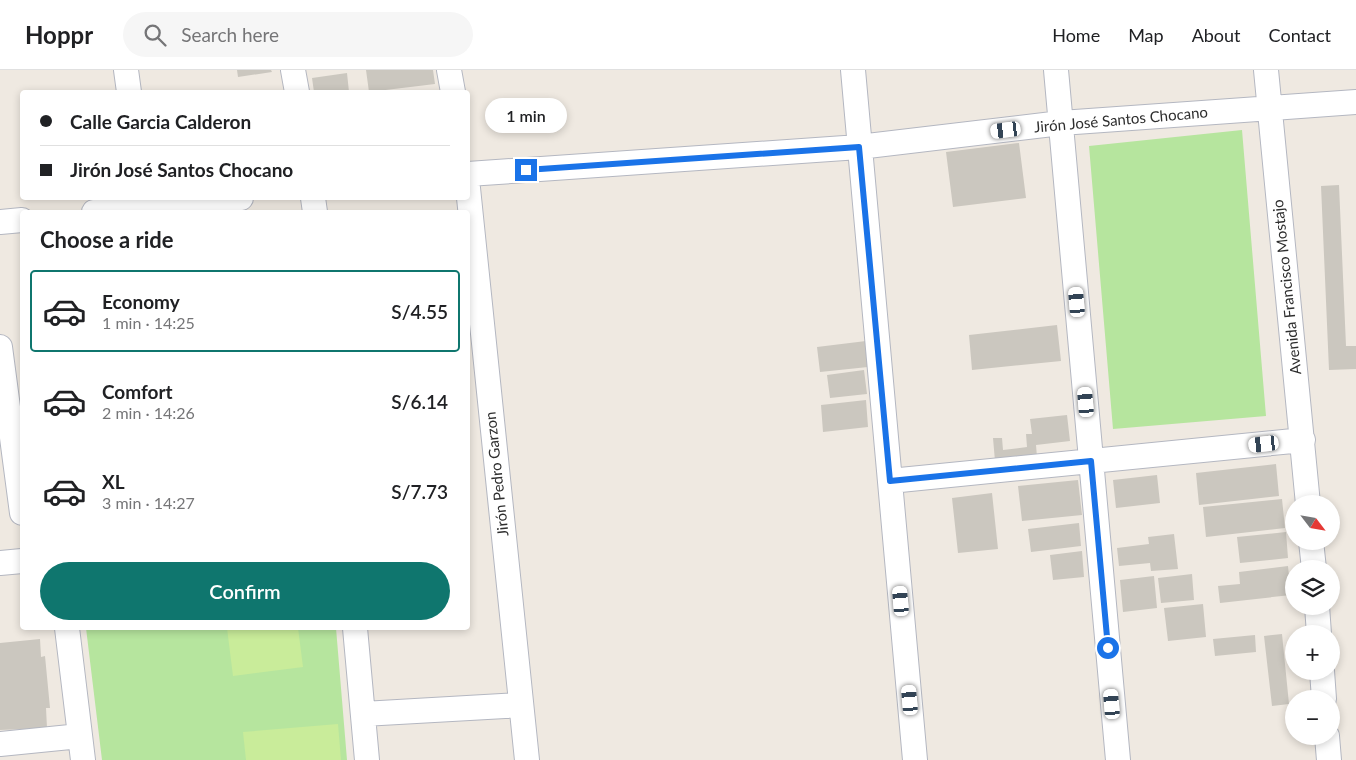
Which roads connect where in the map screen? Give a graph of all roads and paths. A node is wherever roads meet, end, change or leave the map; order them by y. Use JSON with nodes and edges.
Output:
{"nodes":[{"id":1,"x":126,"y":70,"type":"edge"},
{"id":2,"x":293,"y":70,"type":"edge"},
{"id":3,"x":449,"y":70,"type":"edge"},
{"id":4,"x":852,"y":70,"type":"edge"},
{"id":5,"x":1056,"y":70,"type":"edge"},
{"id":6,"x":1266,"y":70,"type":"edge"},
{"id":7,"x":129,"y":90,"type":"edge"},
{"id":8,"x":296,"y":90,"type":"edge"},
{"id":9,"x":453,"y":90,"type":"edge"},
{"id":10,"x":1356,"y":102,"type":"edge"},
{"id":11,"x":1268,"y":108,"type":"junction"},
{"id":12,"x":1061,"y":124,"type":"junction"},
{"id":13,"x":859,"y":147,"type":"junction"},
{"id":14,"x":470,"y":174,"type":"edge"},
{"id":15,"x":217,"y":200,"type":"edge"},
{"id":16,"x":469,"y":200,"type":"edge"},
{"id":17,"x":145,"y":206,"type":"edge"},
{"id":18,"x":111,"y":210,"type":"edge"},
{"id":19,"x":20,"y":220,"type":"edge"},
{"id":20,"x":0,"y":222,"type":"edge"},
{"id":21,"x":0,"y":347,"type":"edge"},
{"id":22,"x":1303,"y":440,"type":"junction"},
{"id":23,"x":1091,"y":461,"type":"junction"},
{"id":24,"x":890,"y":481,"type":"junction"},
{"id":25,"x":1307,"y":495,"type":"edge"},
{"id":26,"x":20,"y":498,"type":"edge"},
{"id":27,"x":20,"y":561,"type":"edge"},
{"id":28,"x":0,"y":563,"type":"edge"},
{"id":29,"x":67,"y":630,"type":"edge"},
{"id":30,"x":354,"y":630,"type":"edge"},
{"id":31,"x":521,"y":705,"type":"junction"},
{"id":32,"x":363,"y":714,"type":"junction"},
{"id":33,"x":80,"y":736,"type":"junction"},
{"id":34,"x":0,"y":744,"type":"edge"},
{"id":35,"x":1328,"y":745,"type":"edge"},
{"id":36,"x":83,"y":760,"type":"edge"},
{"id":37,"x":367,"y":760,"type":"edge"},
{"id":38,"x":528,"y":760,"type":"edge"},
{"id":39,"x":915,"y":760,"type":"edge"},
{"id":40,"x":1118,"y":760,"type":"edge"},
{"id":41,"x":1329,"y":760,"type":"edge"}],
"edges":[{"from":1,"to":7,"type":"street"},
{"from":2,"to":8,"type":"street"},
{"from":3,"to":9,"type":"street"},
{"from":4,"to":13,"type":"street"},
{"from":5,"to":12,"type":"street"},
{"from":6,"to":11,"type":"street","name":"Avenida Francisco Mostajo"},
{"from":10,"to":11,"type":"street","name":"Jirón José Santos Chocano"},
{"from":11,"to":12,"type":"street","name":"Jirón José Santos Chocano"},
{"from":11,"to":22,"type":"street","name":"Avenida Francisco Mostajo"},
{"from":12,"to":13,"type":"street","name":"Jirón José Santos Chocano"},
{"from":12,"to":23,"type":"street"},
{"from":13,"to":14,"type":"street","name":"Jirón José Santos Chocano"},
{"from":13,"to":24,"type":"street"},
{"from":15,"to":17,"type":"street"},
{"from":16,"to":31,"type":"street","name":"Jirón Pedro Garzon"},
{"from":17,"to":18,"type":"street"},
{"from":19,"to":20,"type":"street"},
{"from":21,"to":26,"type":"street"},
{"from":22,"to":23,"type":"street"},
{"from":22,"to":25,"type":"street","name":"Avenida Francisco Mostajo"},
{"from":23,"to":24,"type":"street"},
{"from":23,"to":40,"type":"street"},
{"from":24,"to":39,"type":"street"},
{"from":27,"to":28,"type":"street"},
{"from":29,"to":33,"type":"street"},
{"from":30,"to":32,"type":"street"},
{"from":31,"to":32,"type":"street"},
{"from":31,"to":38,"type":"street","name":"Jirón Pedro Garzon"},
{"from":32,"to":37,"type":"street"},
{"from":33,"to":34,"type":"street"},
{"from":33,"to":36,"type":"street"},
{"from":35,"to":41,"type":"street"}]}
